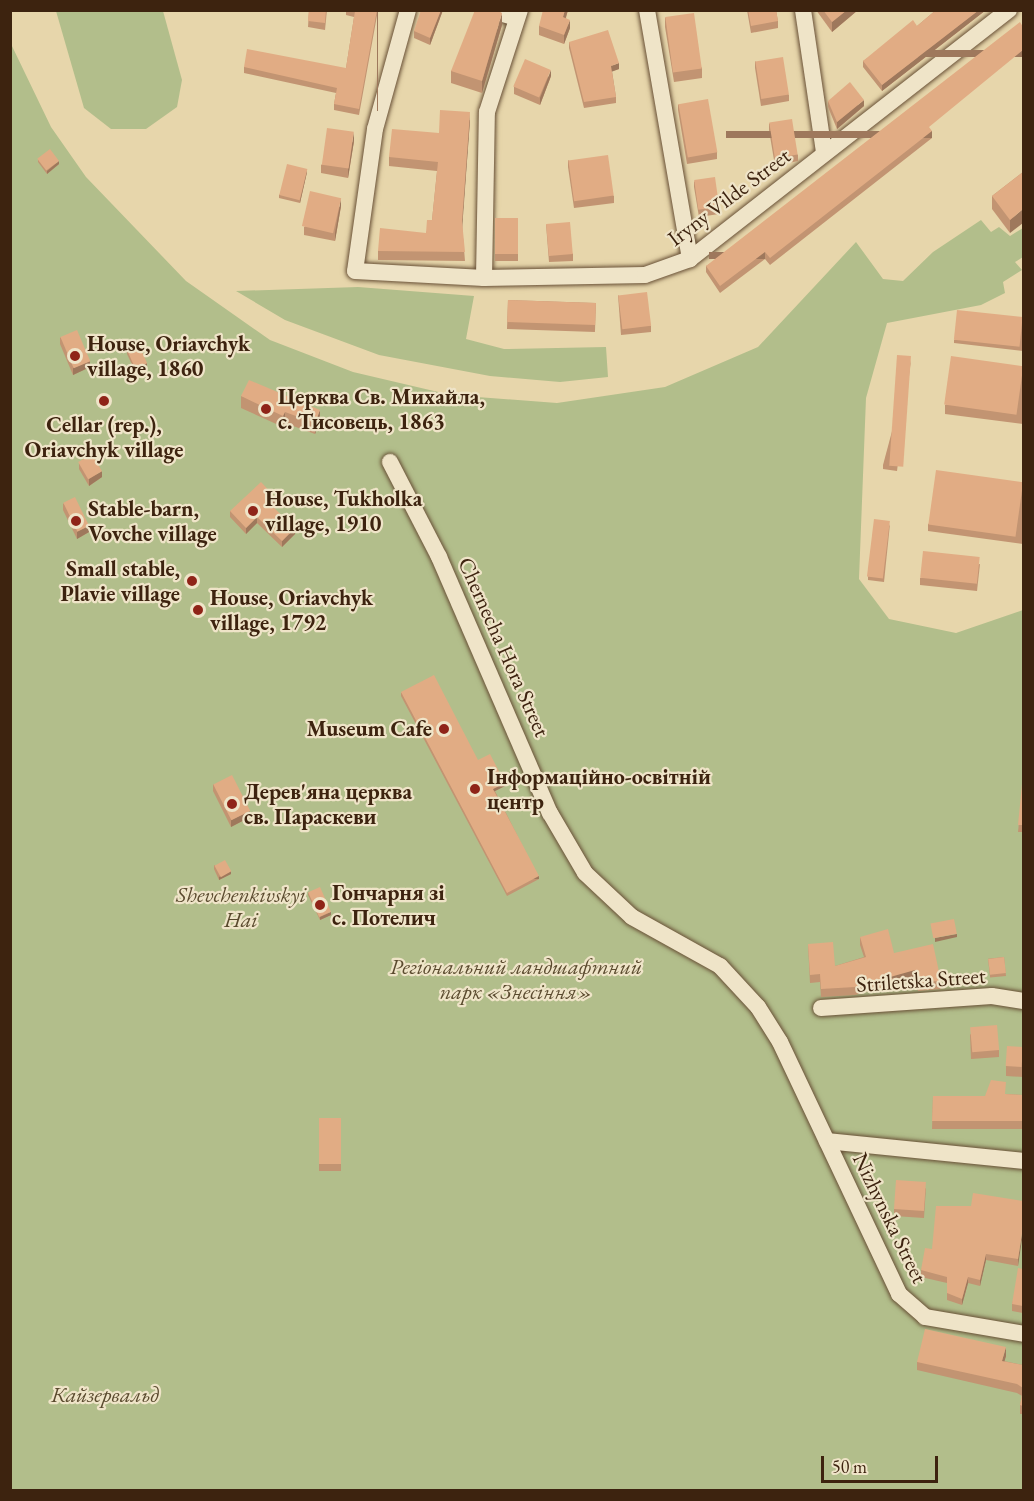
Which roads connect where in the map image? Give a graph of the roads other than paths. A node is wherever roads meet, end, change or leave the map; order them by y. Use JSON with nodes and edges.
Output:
{"nodes":[{"id":1,"x":408,"y":10,"type":"edge"},
{"id":2,"x":489,"y":10,"type":"edge"},
{"id":3,"x":647,"y":10,"type":"edge"},
{"id":4,"x":803,"y":10,"type":"edge"},
{"id":5,"x":1009,"y":10,"type":"edge"},
{"id":6,"x":518,"y":14,"type":"edge"},
{"id":7,"x":824,"y":153,"type":"junction"},
{"id":8,"x":690,"y":259,"type":"junction"},
{"id":9,"x":484,"y":278,"type":"junction"},
{"id":10,"x":390,"y":462,"type":"dead end"},
{"id":11,"x":1023,"y":1001,"type":"edge"},
{"id":12,"x":821,"y":1008,"type":"dead end"},
{"id":13,"x":827,"y":1141,"type":"junction"},
{"id":14,"x":1023,"y":1161,"type":"edge"},
{"id":15,"x":1023,"y":1334,"type":"edge"}],
"edges":[{"from":1,"to":9,"type":"street","name":"Iryny Vilde Street"},
{"from":2,"to":6,"type":"street"},
{"from":3,"to":8,"type":"street"},
{"from":4,"to":7,"type":"street"},
{"from":5,"to":7,"type":"street","name":"Iryny Vilde Street"},
{"from":6,"to":9,"type":"street"},
{"from":7,"to":8,"type":"street","name":"Iryny Vilde Street"},
{"from":8,"to":9,"type":"street","name":"Iryny Vilde Street"},
{"from":10,"to":13,"type":"street","name":"Chernecha Hora Street"},
{"from":11,"to":12,"type":"street","name":"Striletska Street"},
{"from":13,"to":14,"type":"street"},
{"from":13,"to":15,"type":"street","name":"Nizhynska Street"}]}
